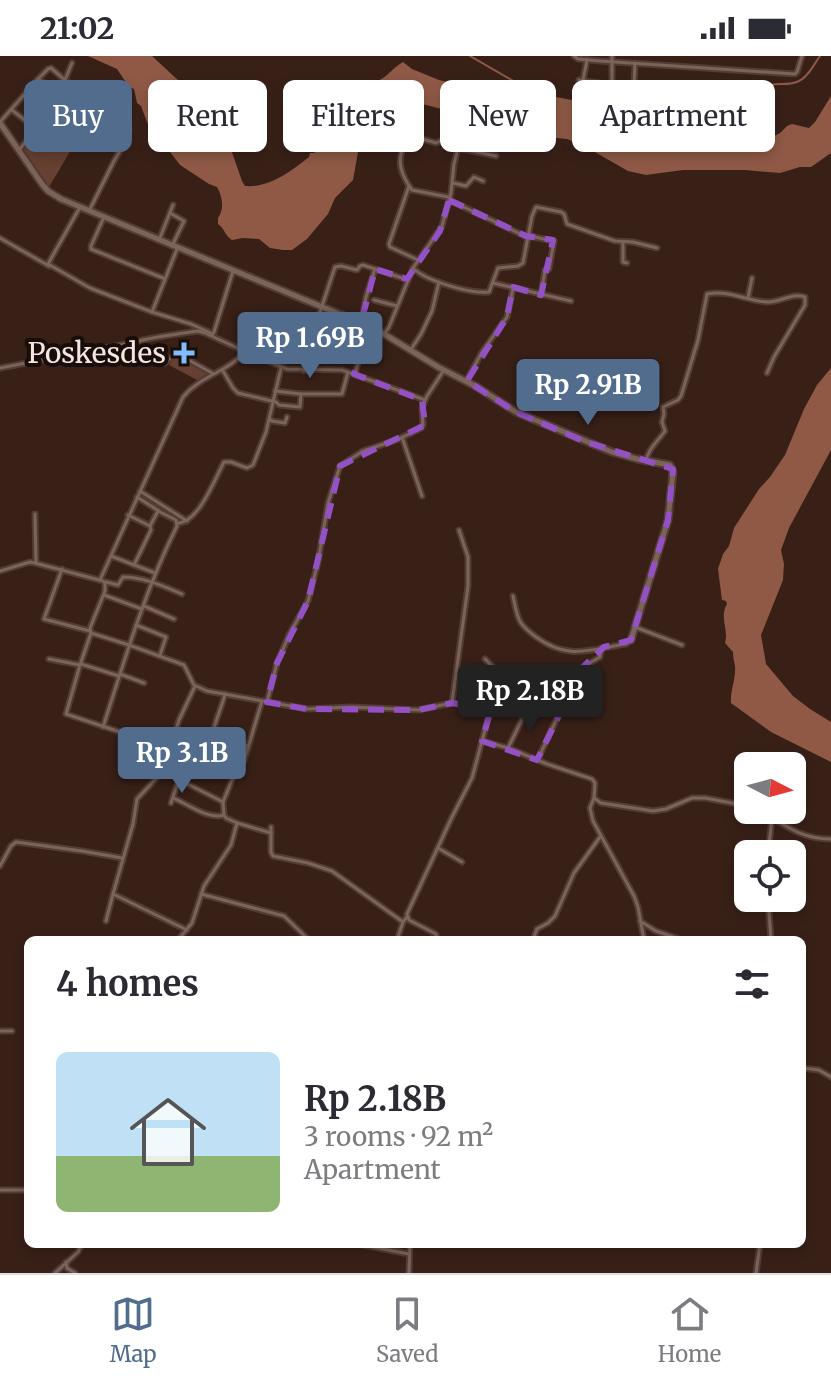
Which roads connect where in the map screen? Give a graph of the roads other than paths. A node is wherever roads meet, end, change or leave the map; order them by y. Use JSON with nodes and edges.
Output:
{"nodes":[{"id":1,"x":574,"y":56,"type":"edge"},
{"id":2,"x":612,"y":56,"type":"edge"},
{"id":3,"x":629,"y":56,"type":"edge"},
{"id":4,"x":651,"y":56,"type":"edge"},
{"id":5,"x":802,"y":56,"type":"edge"},
{"id":6,"x":600,"y":58,"type":"edge"},
{"id":7,"x":587,"y":60,"type":"junction"},
{"id":8,"x":612,"y":62,"type":"junction"},
{"id":9,"x":72,"y":63,"type":"dead end"},
{"id":10,"x":628,"y":63,"type":"junction"},
{"id":11,"x":635,"y":63,"type":"junction"},
{"id":12,"x":651,"y":64,"type":"junction"},
{"id":13,"x":38,"y":79,"type":"joint"},
{"id":14,"x":65,"y":80,"type":"joint"},
{"id":15,"x":581,"y":80,"type":"edge"},
{"id":16,"x":612,"y":80,"type":"edge"},
{"id":17,"x":634,"y":80,"type":"edge"},
{"id":18,"x":12,"y":110,"type":"junction"},
{"id":19,"x":24,"y":120,"type":"edge"},
{"id":20,"x":0,"y":123,"type":"edge"},
{"id":21,"x":24,"y":145,"type":"edge"},
{"id":22,"x":20,"y":150,"type":"junction"},
{"id":23,"x":119,"y":152,"type":"edge"},
{"id":24,"x":402,"y":152,"type":"edge"},
{"id":25,"x":457,"y":152,"type":"edge"},
{"id":26,"x":483,"y":152,"type":"edge"},
{"id":27,"x":496,"y":156,"type":"dead end"},
{"id":28,"x":483,"y":181,"type":"dead end"},
{"id":29,"x":451,"y":182,"type":"junction"},
{"id":30,"x":409,"y":186,"type":"junction"},
{"id":31,"x":449,"y":199,"type":"junction"},
{"id":32,"x":173,"y":205,"type":"dead end"},
{"id":33,"x":80,"y":207,"type":"junction"},
{"id":34,"x":89,"y":211,"type":"junction"},
{"id":35,"x":170,"y":213,"type":"junction"},
{"id":36,"x":104,"y":217,"type":"junction"},
{"id":37,"x":529,"y":237,"type":"junction"},
{"id":38,"x":0,"y":238,"type":"edge"},
{"id":39,"x":159,"y":240,"type":"junction"},
{"id":40,"x":623,"y":243,"type":"junction"},
{"id":41,"x":174,"y":247,"type":"junction"},
{"id":42,"x":657,"y":248,"type":"dead end"},
{"id":43,"x":418,"y":260,"type":"junction"},
{"id":44,"x":627,"y":263,"type":"dead end"},
{"id":45,"x":49,"y":266,"type":"junction"},
{"id":46,"x":413,"y":268,"type":"junction"},
{"id":47,"x":375,"y":269,"type":"junction"},
{"id":48,"x":233,"y":271,"type":"junction"},
{"id":49,"x":752,"y":278,"type":"dead end"},
{"id":50,"x":164,"y":279,"type":"junction"},
{"id":51,"x":408,"y":280,"type":"junction"},
{"id":52,"x":439,"y":282,"type":"junction"},
{"id":53,"x":493,"y":283,"type":"junction"},
{"id":54,"x":513,"y":288,"type":"junction"},
{"id":55,"x":541,"y":295,"type":"junction"},
{"id":56,"x":748,"y":298,"type":"junction"},
{"id":57,"x":374,"y":300,"type":"dead end"},
{"id":58,"x":571,"y":301,"type":"dead end"},
{"id":59,"x":398,"y":306,"type":"junction"},
{"id":60,"x":321,"y":307,"type":"junction"},
{"id":61,"x":152,"y":312,"type":"junction"},
{"id":62,"x":361,"y":323,"type":"junction"},
{"id":63,"x":370,"y":327,"type":"junction"},
{"id":64,"x":384,"y":334,"type":"junction"},
{"id":65,"x":212,"y":335,"type":"junction"},
{"id":66,"x":410,"y":351,"type":"junction"},
{"id":67,"x":245,"y":352,"type":"junction"},
{"id":68,"x":165,"y":363,"type":"dead end"},
{"id":69,"x":0,"y":368,"type":"edge"},
{"id":70,"x":281,"y":368,"type":"junction"},
{"id":71,"x":223,"y":370,"type":"junction"},
{"id":72,"x":304,"y":370,"type":"junction"},
{"id":73,"x":444,"y":370,"type":"junction"},
{"id":74,"x":348,"y":372,"type":"junction"},
{"id":75,"x":767,"y":373,"type":"dead end"},
{"id":76,"x":214,"y":374,"type":"junction"},
{"id":77,"x":354,"y":374,"type":"junction"},
{"id":78,"x":467,"y":382,"type":"junction"},
{"id":79,"x":275,"y":391,"type":"junction"},
{"id":80,"x":301,"y":394,"type":"junction"},
{"id":81,"x":425,"y":400,"type":"junction"},
{"id":82,"x":273,"y":401,"type":"junction"},
{"id":83,"x":287,"y":417,"type":"dead end"},
{"id":84,"x":270,"y":419,"type":"junction"},
{"id":85,"x":402,"y":437,"type":"junction"},
{"id":86,"x":646,"y":461,"type":"junction"},
{"id":87,"x":140,"y":491,"type":"junction"},
{"id":88,"x":422,"y":496,"type":"dead end"},
{"id":89,"x":137,"y":497,"type":"junction"},
{"id":90,"x":159,"y":511,"type":"junction"},
{"id":91,"x":35,"y":514,"type":"dead end"},
{"id":92,"x":128,"y":515,"type":"junction"},
{"id":93,"x":188,"y":521,"type":"junction"},
{"id":94,"x":178,"y":523,"type":"junction"},
{"id":95,"x":150,"y":526,"type":"junction"},
{"id":96,"x":459,"y":530,"type":"dead end"},
{"id":97,"x":111,"y":556,"type":"junction"},
{"id":98,"x":36,"y":563,"type":"junction"},
{"id":99,"x":134,"y":565,"type":"junction"},
{"id":100,"x":62,"y":569,"type":"junction"},
{"id":101,"x":0,"y":571,"type":"edge"},
{"id":102,"x":155,"y":573,"type":"junction"},
{"id":103,"x":101,"y":580,"type":"junction"},
{"id":104,"x":152,"y":582,"type":"junction"},
{"id":105,"x":103,"y":594,"type":"junction"},
{"id":106,"x":182,"y":594,"type":"dead end"},
{"id":107,"x":513,"y":596,"type":"dead end"},
{"id":108,"x":142,"y":607,"type":"junction"},
{"id":109,"x":174,"y":619,"type":"dead end"},
{"id":110,"x":136,"y":625,"type":"junction"},
{"id":111,"x":635,"y":627,"type":"junction"},
{"id":112,"x":90,"y":632,"type":"junction"},
{"id":113,"x":631,"y":640,"type":"joint"},
{"id":114,"x":129,"y":645,"type":"junction"},
{"id":115,"x":682,"y":645,"type":"dead end"},
{"id":116,"x":601,"y":648,"type":"junction"},
{"id":117,"x":160,"y":656,"type":"junction"},
{"id":118,"x":49,"y":659,"type":"dead end"},
{"id":119,"x":485,"y":659,"type":"dead end"},
{"id":120,"x":80,"y":664,"type":"junction"},
{"id":121,"x":119,"y":675,"type":"junction"},
{"id":122,"x":144,"y":683,"type":"dead end"},
{"id":123,"x":195,"y":686,"type":"junction"},
{"id":124,"x":225,"y":694,"type":"junction"},
{"id":125,"x":264,"y":701,"type":"junction"},
{"id":126,"x":452,"y":703,"type":"junction"},
{"id":127,"x":528,"y":707,"type":"dead end"},
{"id":128,"x":488,"y":709,"type":"junction"},
{"id":129,"x":103,"y":727,"type":"junction"},
{"id":130,"x":132,"y":736,"type":"dead end"},
{"id":131,"x":482,"y":741,"type":"junction"},
{"id":132,"x":247,"y":746,"type":"junction"},
{"id":133,"x":508,"y":748,"type":"junction"},
{"id":134,"x":537,"y":760,"type":"junction"},
{"id":135,"x":161,"y":769,"type":"junction"},
{"id":136,"x":179,"y":779,"type":"junction"},
{"id":137,"x":594,"y":798,"type":"junction"},
{"id":138,"x":221,"y":801,"type":"junction"},
{"id":139,"x":734,"y":804,"type":"edge"},
{"id":140,"x":223,"y":816,"type":"junction"},
{"id":141,"x":237,"y":823,"type":"junction"},
{"id":142,"x":782,"y":824,"type":"edge"},
{"id":143,"x":271,"y":827,"type":"dead end"},
{"id":144,"x":271,"y":833,"type":"junction"},
{"id":145,"x":600,"y":837,"type":"junction"},
{"id":146,"x":831,"y":839,"type":"edge"},
{"id":147,"x":438,"y":848,"type":"junction"},
{"id":148,"x":122,"y":858,"type":"junction"},
{"id":149,"x":462,"y":862,"type":"dead end"},
{"id":150,"x":0,"y":866,"type":"edge"},
{"id":151,"x":113,"y":894,"type":"junction"},
{"id":152,"x":201,"y":894,"type":"junction"},
{"id":153,"x":769,"y":912,"type":"edge"},
{"id":154,"x":405,"y":920,"type":"junction"},
{"id":155,"x":106,"y":921,"type":"dead end"},
{"id":156,"x":640,"y":921,"type":"junction"},
{"id":157,"x":187,"y":930,"type":"junction"},
{"id":158,"x":182,"y":936,"type":"edge"},
{"id":159,"x":305,"y":936,"type":"edge"},
{"id":160,"x":399,"y":936,"type":"edge"},
{"id":161,"x":436,"y":936,"type":"edge"},
{"id":162,"x":534,"y":936,"type":"edge"},
{"id":163,"x":643,"y":936,"type":"edge"},
{"id":164,"x":670,"y":936,"type":"edge"},
{"id":165,"x":771,"y":936,"type":"edge"},
{"id":166,"x":0,"y":1031,"type":"edge"},
{"id":167,"x":12,"y":1031,"type":"dead end"},
{"id":168,"x":806,"y":1068,"type":"edge"},
{"id":169,"x":831,"y":1077,"type":"edge"},
{"id":170,"x":0,"y":1190,"type":"edge"},
{"id":171,"x":24,"y":1190,"type":"edge"},
{"id":172,"x":80,"y":1248,"type":"edge"},
{"id":173,"x":378,"y":1248,"type":"edge"},
{"id":174,"x":410,"y":1248,"type":"edge"},
{"id":175,"x":759,"y":1248,"type":"edge"},
{"id":176,"x":409,"y":1254,"type":"junction"},
{"id":177,"x":66,"y":1262,"type":"junction"},
{"id":178,"x":55,"y":1273,"type":"edge"},
{"id":179,"x":75,"y":1273,"type":"edge"},
{"id":180,"x":409,"y":1273,"type":"edge"},
{"id":181,"x":756,"y":1273,"type":"edge"}],
"edges":[{"from":1,"to":7,"type":"street"},
{"from":2,"to":8,"type":"street"},
{"from":3,"to":10,"type":"street"},
{"from":4,"to":12,"type":"street"},
{"from":5,"to":12,"type":"street"},
{"from":6,"to":7,"type":"street"},
{"from":6,"to":8,"type":"street"},
{"from":7,"to":15,"type":"street"},
{"from":8,"to":10,"type":"street"},
{"from":8,"to":16,"type":"street"},
{"from":9,"to":14,"type":"street"},
{"from":10,"to":11,"type":"street"},
{"from":11,"to":12,"type":"street"},
{"from":11,"to":17,"type":"street"},
{"from":13,"to":14,"type":"street"},
{"from":13,"to":18,"type":"street"},
{"from":18,"to":19,"type":"street"},
{"from":18,"to":20,"type":"street"},
{"from":20,"to":22,"type":"street"},
{"from":21,"to":22,"type":"street"},
{"from":22,"to":33,"type":"street"},
{"from":23,"to":34,"type":"street"},
{"from":24,"to":30,"type":"street"},
{"from":25,"to":29,"type":"street"},
{"from":26,"to":27,"type":"street"},
{"from":28,"to":29,"type":"street"},
{"from":29,"to":31,"type":"street"},
{"from":30,"to":31,"type":"street"},
{"from":30,"to":43,"type":"street"},
{"from":31,"to":37,"type":"street"},
{"from":31,"to":43,"type":"street"},
{"from":32,"to":35,"type":"street"},
{"from":33,"to":34,"type":"street"},
{"from":33,"to":45,"type":"street"},
{"from":34,"to":36,"type":"street"},
{"from":35,"to":39,"type":"street"},
{"from":35,"to":41,"type":"street"},
{"from":36,"to":39,"type":"street"},
{"from":36,"to":50,"type":"street"},
{"from":37,"to":40,"type":"street"},
{"from":37,"to":53,"type":"street"},
{"from":37,"to":55,"type":"street"},
{"from":38,"to":45,"type":"street"},
{"from":39,"to":41,"type":"street"},
{"from":40,"to":42,"type":"street"},
{"from":40,"to":44,"type":"street"},
{"from":41,"to":48,"type":"street"},
{"from":41,"to":50,"type":"street"},
{"from":43,"to":46,"type":"street"},
{"from":45,"to":61,"type":"street"},
{"from":46,"to":51,"type":"street"},
{"from":46,"to":52,"type":"street"},
{"from":47,"to":51,"type":"street"},
{"from":47,"to":60,"type":"street"},
{"from":47,"to":62,"type":"street"},
{"from":48,"to":60,"type":"street"},
{"from":48,"to":65,"type":"street"},
{"from":49,"to":56,"type":"street"},
{"from":50,"to":61,"type":"street"},
{"from":51,"to":59,"type":"street"},
{"from":52,"to":53,"type":"street"},
{"from":52,"to":66,"type":"street"},
{"from":53,"to":54,"type":"street"},
{"from":54,"to":55,"type":"street"},
{"from":54,"to":78,"type":"street"},
{"from":55,"to":58,"type":"street"},
{"from":56,"to":75,"type":"street"},
{"from":56,"to":86,"type":"street"},
{"from":57,"to":59,"type":"street"},
{"from":59,"to":64,"type":"street"},
{"from":60,"to":62,"type":"street"},
{"from":60,"to":72,"type":"street"},
{"from":61,"to":65,"type":"street"},
{"from":62,"to":63,"type":"street"},
{"from":63,"to":64,"type":"street"},
{"from":63,"to":77,"type":"street"},
{"from":64,"to":66,"type":"street"},
{"from":65,"to":67,"type":"street"},
{"from":65,"to":69,"type":"street"},
{"from":66,"to":73,"type":"street"},
{"from":67,"to":70,"type":"street"},
{"from":67,"to":71,"type":"street"},
{"from":68,"to":76,"type":"street"},
{"from":70,"to":72,"type":"street"},
{"from":70,"to":79,"type":"street"},
{"from":71,"to":76,"type":"street"},
{"from":71,"to":82,"type":"street"},
{"from":72,"to":74,"type":"street"},
{"from":73,"to":78,"type":"street"},
{"from":73,"to":81,"type":"street"},
{"from":74,"to":77,"type":"street"},
{"from":74,"to":80,"type":"street"},
{"from":76,"to":87,"type":"street"},
{"from":77,"to":81,"type":"street"},
{"from":78,"to":86,"type":"street"},
{"from":79,"to":80,"type":"street"},
{"from":79,"to":82,"type":"street"},
{"from":80,"to":82,"type":"street"},
{"from":81,"to":85,"type":"street"},
{"from":82,"to":84,"type":"street"},
{"from":83,"to":84,"type":"street"},
{"from":84,"to":93,"type":"street"},
{"from":85,"to":88,"type":"street"},
{"from":85,"to":125,"type":"street"},
{"from":86,"to":111,"type":"street"},
{"from":87,"to":89,"type":"street"},
{"from":87,"to":93,"type":"street"},
{"from":89,"to":90,"type":"street"},
{"from":89,"to":92,"type":"street"},
{"from":90,"to":94,"type":"street"},
{"from":90,"to":95,"type":"street"},
{"from":91,"to":98,"type":"street"},
{"from":92,"to":95,"type":"street"},
{"from":92,"to":97,"type":"street"},
{"from":93,"to":94,"type":"street"},
{"from":94,"to":102,"type":"street"},
{"from":95,"to":99,"type":"street"},
{"from":96,"to":126,"type":"street"},
{"from":97,"to":99,"type":"street"},
{"from":97,"to":103,"type":"street"},
{"from":98,"to":100,"type":"street"},
{"from":98,"to":101,"type":"street"},
{"from":99,"to":102,"type":"street"},
{"from":100,"to":103,"type":"street"},
{"from":100,"to":112,"type":"street"},
{"from":102,"to":104,"type":"street"},
{"from":103,"to":104,"type":"street"},
{"from":103,"to":105,"type":"street"},
{"from":104,"to":106,"type":"street"},
{"from":104,"to":108,"type":"street"},
{"from":105,"to":108,"type":"street"},
{"from":105,"to":112,"type":"street"},
{"from":107,"to":116,"type":"street"},
{"from":108,"to":109,"type":"street"},
{"from":108,"to":110,"type":"street"},
{"from":110,"to":114,"type":"street"},
{"from":110,"to":117,"type":"street"},
{"from":111,"to":113,"type":"street"},
{"from":111,"to":115,"type":"street"},
{"from":112,"to":114,"type":"street"},
{"from":112,"to":120,"type":"street"},
{"from":113,"to":116,"type":"street"},
{"from":114,"to":117,"type":"street"},
{"from":114,"to":121,"type":"street"},
{"from":116,"to":134,"type":"street"},
{"from":117,"to":123,"type":"street"},
{"from":118,"to":120,"type":"street"},
{"from":119,"to":128,"type":"street"},
{"from":120,"to":121,"type":"street"},
{"from":120,"to":129,"type":"street"},
{"from":121,"to":122,"type":"street"},
{"from":121,"to":129,"type":"street"},
{"from":123,"to":124,"type":"street"},
{"from":123,"to":135,"type":"street"},
{"from":124,"to":125,"type":"street"},
{"from":124,"to":132,"type":"street"},
{"from":125,"to":126,"type":"street"},
{"from":125,"to":132,"type":"street"},
{"from":126,"to":128,"type":"street"},
{"from":127,"to":133,"type":"street"},
{"from":128,"to":131,"type":"street"},
{"from":129,"to":130,"type":"street"},
{"from":131,"to":133,"type":"street"},
{"from":131,"to":147,"type":"street"},
{"from":132,"to":138,"type":"street"},
{"from":133,"to":134,"type":"street"},
{"from":134,"to":137,"type":"street"},
{"from":135,"to":136,"type":"street"},
{"from":135,"to":148,"type":"street"},
{"from":136,"to":138,"type":"street"},
{"from":136,"to":140,"type":"street"},
{"from":137,"to":139,"type":"street"},
{"from":137,"to":145,"type":"street"},
{"from":138,"to":140,"type":"street"},
{"from":140,"to":141,"type":"street"},
{"from":141,"to":144,"type":"street"},
{"from":141,"to":152,"type":"street"},
{"from":142,"to":146,"type":"street"},
{"from":143,"to":144,"type":"street"},
{"from":144,"to":154,"type":"street"},
{"from":145,"to":156,"type":"street"},
{"from":145,"to":162,"type":"street"},
{"from":147,"to":149,"type":"street"},
{"from":147,"to":154,"type":"street"},
{"from":148,"to":150,"type":"street"},
{"from":148,"to":151,"type":"street"},
{"from":151,"to":155,"type":"street"},
{"from":151,"to":157,"type":"street"},
{"from":152,"to":157,"type":"street"},
{"from":152,"to":159,"type":"street"},
{"from":153,"to":165,"type":"street"},
{"from":154,"to":160,"type":"street"},
{"from":154,"to":161,"type":"street"},
{"from":156,"to":163,"type":"street"},
{"from":156,"to":164,"type":"street"},
{"from":157,"to":158,"type":"street"},
{"from":166,"to":167,"type":"street"},
{"from":168,"to":169,"type":"street"},
{"from":170,"to":171,"type":"street"},
{"from":172,"to":177,"type":"street"},
{"from":173,"to":176,"type":"street"},
{"from":174,"to":176,"type":"street"},
{"from":175,"to":181,"type":"street"},
{"from":176,"to":180,"type":"street"},
{"from":177,"to":178,"type":"street"},
{"from":177,"to":179,"type":"street"}]}
